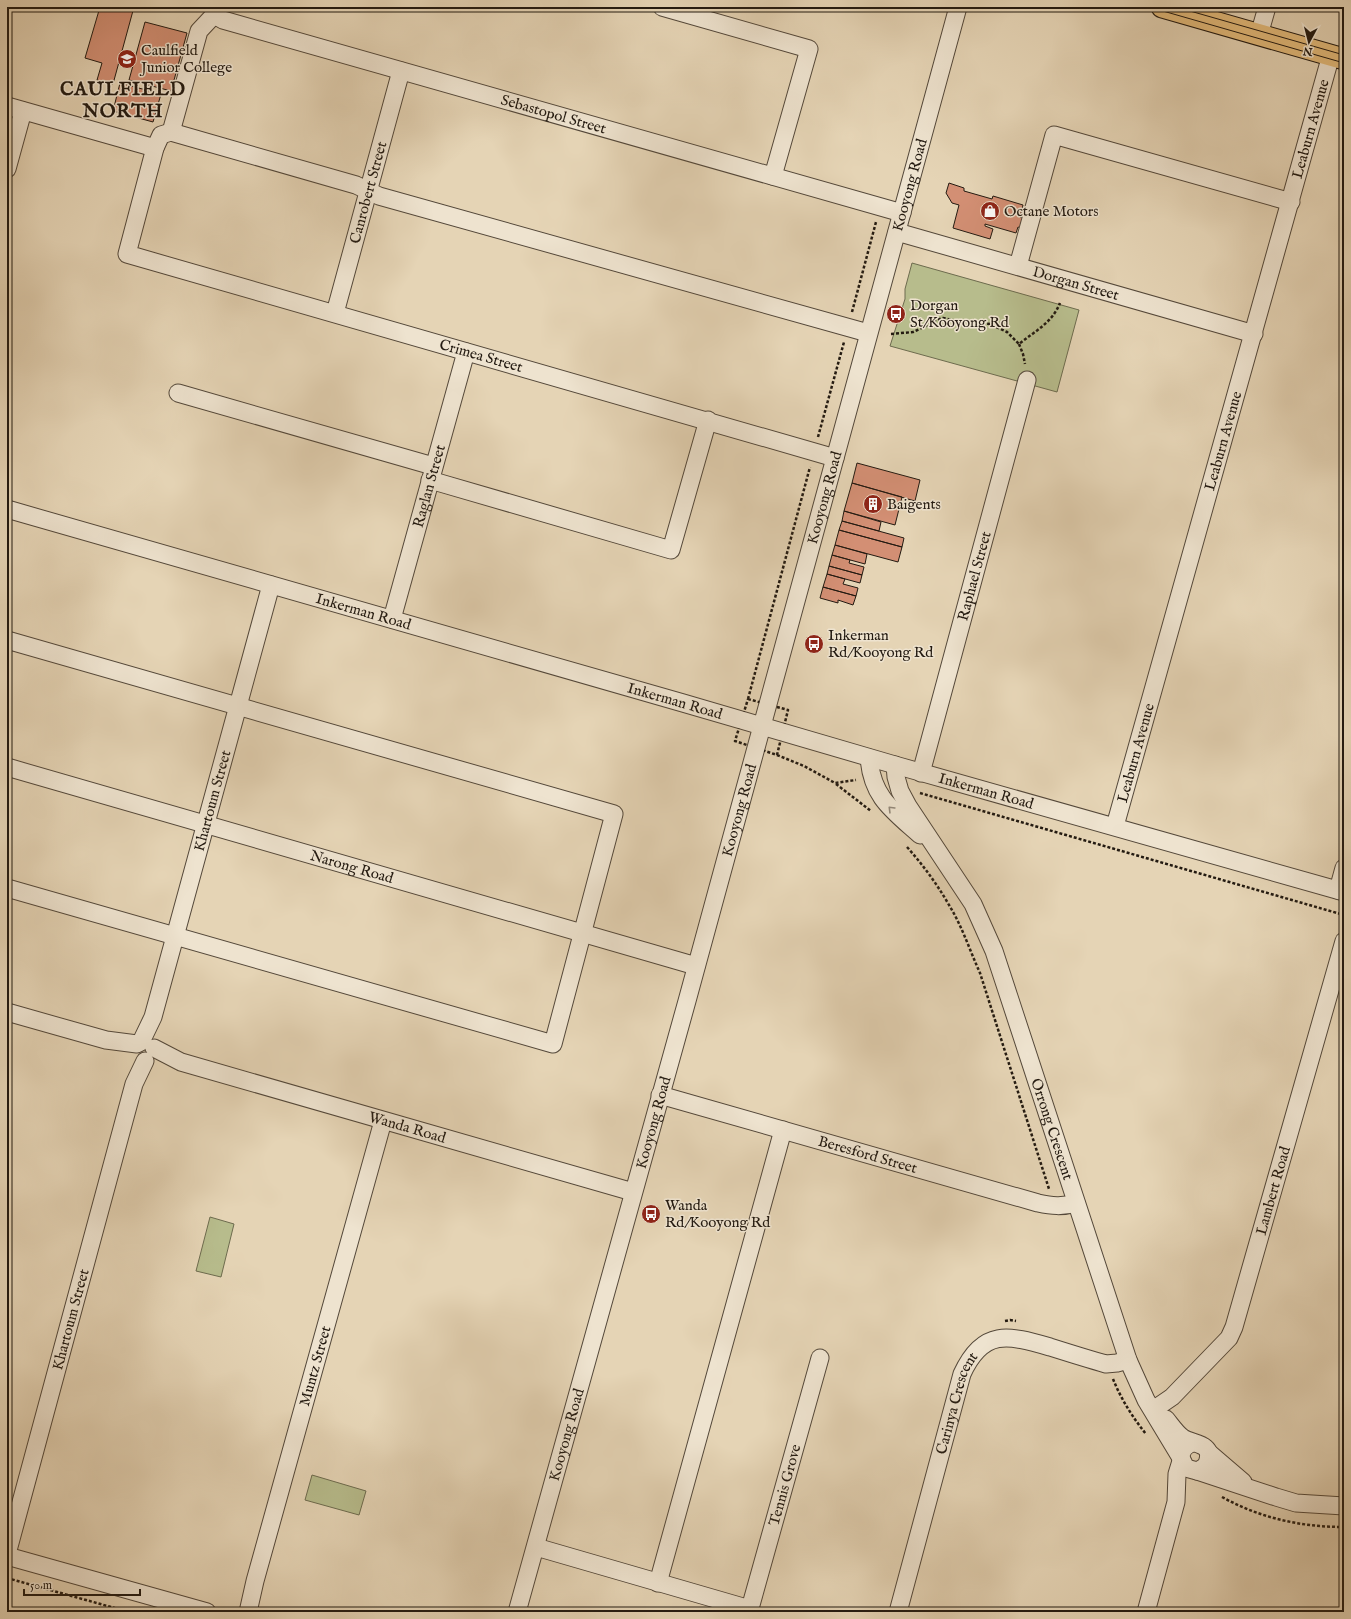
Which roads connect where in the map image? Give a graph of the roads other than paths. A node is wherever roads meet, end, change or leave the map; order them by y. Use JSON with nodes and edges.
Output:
{"nodes":[{"id":1,"x":662,"y":7,"type":"edge"},
{"id":2,"x":958,"y":7,"type":"edge"},
{"id":3,"x":1162,"y":7,"type":"edge"},
{"id":4,"x":1267,"y":7,"type":"edge"},
{"id":5,"x":214,"y":11,"type":"edge"},
{"id":6,"x":1259,"y":35,"type":"junction"},
{"id":7,"x":1338,"y":57,"type":"edge"},
{"id":8,"x":401,"y":71,"type":"junction"},
{"id":9,"x":7,"y":106,"type":"edge"},
{"id":10,"x":23,"y":111,"type":"junction"},
{"id":11,"x":171,"y":132,"type":"junction"},
{"id":12,"x":155,"y":148,"type":"junction"},
{"id":13,"x":7,"y":169,"type":"edge"},
{"id":14,"x":773,"y":176,"type":"junction"},
{"id":15,"x":368,"y":190,"type":"junction"},
{"id":16,"x":1291,"y":202,"type":"junction"},
{"id":17,"x":902,"y":212,"type":"junction"},
{"id":18,"x":897,"y":232,"type":"junction"},
{"id":19,"x":1018,"y":266,"type":"junction"},
{"id":20,"x":335,"y":313,"type":"junction"},
{"id":21,"x":868,"y":333,"type":"junction"},
{"id":22,"x":1254,"y":334,"type":"junction"},
{"id":23,"x":466,"y":352,"type":"junction"},
{"id":24,"x":1027,"y":380,"type":"road end"},
{"id":25,"x":178,"y":393,"type":"dead end"},
{"id":26,"x":708,"y":420,"type":"junction"},
{"id":27,"x":835,"y":458,"type":"junction"},
{"id":28,"x":432,"y":473,"type":"junction"},
{"id":29,"x":7,"y":509,"type":"edge"},
{"id":30,"x":271,"y":585,"type":"junction"},
{"id":31,"x":392,"y":619,"type":"junction"},
{"id":32,"x":7,"y":640,"type":"edge"},
{"id":33,"x":237,"y":706,"type":"junction"},
{"id":34,"x":762,"y":726,"type":"junction"},
{"id":35,"x":869,"y":758,"type":"junction"},
{"id":36,"x":895,"y":765,"type":"junction"},
{"id":37,"x":7,"y":767,"type":"edge"},
{"id":38,"x":921,"y":772,"type":"junction"},
{"id":39,"x":206,"y":825,"type":"junction"},
{"id":40,"x":1114,"y":826,"type":"junction"},
{"id":41,"x":941,"y":854,"type":"junction"},
{"id":42,"x":1344,"y":868,"type":"edge"},
{"id":43,"x":7,"y":888,"type":"edge"},
{"id":44,"x":1341,"y":891,"type":"edge"},
{"id":45,"x":582,"y":934,"type":"junction"},
{"id":46,"x":175,"y":937,"type":"junction"},
{"id":47,"x":1344,"y":941,"type":"edge"},
{"id":48,"x":696,"y":966,"type":"junction"},
{"id":49,"x":7,"y":1012,"type":"edge"},
{"id":50,"x":144,"y":1051,"type":"junction"},
{"id":51,"x":660,"y":1095,"type":"junction"},
{"id":52,"x":383,"y":1120,"type":"junction"},
{"id":53,"x":783,"y":1130,"type":"junction"},
{"id":54,"x":634,"y":1192,"type":"junction"},
{"id":55,"x":1076,"y":1203,"type":"junction"},
{"id":56,"x":820,"y":1358,"type":"dead end"},
{"id":57,"x":1128,"y":1360,"type":"junction"},
{"id":58,"x":1153,"y":1410,"type":"junction"},
{"id":59,"x":1193,"y":1443,"type":"junction"},
{"id":60,"x":1208,"y":1452,"type":"junction"},
{"id":61,"x":1188,"y":1465,"type":"junction"},
{"id":62,"x":1251,"y":1488,"type":"junction"},
{"id":63,"x":1344,"y":1506,"type":"edge"},
{"id":64,"x":536,"y":1547,"type":"junction"},
{"id":65,"x":7,"y":1555,"type":"edge"},
{"id":66,"x":658,"y":1583,"type":"junction"},
{"id":67,"x":750,"y":1610,"type":"edge"},
{"id":68,"x":207,"y":1612,"type":"edge"},
{"id":69,"x":248,"y":1612,"type":"edge"},
{"id":70,"x":517,"y":1612,"type":"edge"},
{"id":71,"x":898,"y":1612,"type":"edge"},
{"id":72,"x":1146,"y":1612,"type":"edge"}],
"edges":[{"from":1,"to":14,"type":"street"},
{"from":2,"to":17,"type":"street","name":"Kooyong Road"},
{"from":3,"to":6,"type":"main road"},
{"from":4,"to":6,"type":"street"},
{"from":5,"to":8,"type":"street","name":"Sebastopol Street"},
{"from":5,"to":11,"type":"street"},
{"from":6,"to":7,"type":"main road"},
{"from":7,"to":16,"type":"street","name":"Leaburn Avenue"},
{"from":8,"to":14,"type":"street","name":"Sebastopol Street"},
{"from":8,"to":15,"type":"street","name":"Canrobert Street"},
{"from":9,"to":10,"type":"street"},
{"from":10,"to":12,"type":"street"},
{"from":10,"to":13,"type":"street"},
{"from":11,"to":12,"type":"street"},
{"from":11,"to":15,"type":"street"},
{"from":12,"to":20,"type":"street","name":"Crimea Street"},
{"from":14,"to":17,"type":"street","name":"Sebastopol Street"},
{"from":15,"to":20,"type":"street","name":"Canrobert Street"},
{"from":15,"to":21,"type":"street"},
{"from":16,"to":19,"type":"street"},
{"from":16,"to":22,"type":"street","name":"Leaburn Avenue"},
{"from":17,"to":18,"type":"street","name":"Kooyong Road"},
{"from":18,"to":19,"type":"street","name":"Dorgan Street"},
{"from":18,"to":21,"type":"street","name":"Kooyong Road"},
{"from":19,"to":22,"type":"street","name":"Dorgan Street"},
{"from":20,"to":23,"type":"street","name":"Crimea Street"},
{"from":21,"to":27,"type":"street","name":"Kooyong Road"},
{"from":22,"to":40,"type":"street","name":"Leaburn Avenue"},
{"from":23,"to":26,"type":"street","name":"Crimea Street"},
{"from":23,"to":28,"type":"street","name":"Raglan Street"},
{"from":24,"to":38,"type":"street","name":"Raphael Street"},
{"from":25,"to":28,"type":"street"},
{"from":26,"to":27,"type":"street","name":"Crimea Street"},
{"from":26,"to":28,"type":"street"},
{"from":27,"to":34,"type":"street","name":"Kooyong Road"},
{"from":28,"to":31,"type":"street","name":"Raglan Street"},
{"from":29,"to":30,"type":"street","name":"Inkerman Road"},
{"from":30,"to":31,"type":"street","name":"Inkerman Road"},
{"from":30,"to":33,"type":"street","name":"Khartoum Street"},
{"from":31,"to":34,"type":"street","name":"Inkerman Road"},
{"from":32,"to":33,"type":"street"},
{"from":33,"to":39,"type":"street","name":"Khartoum Street"},
{"from":33,"to":45,"type":"street"},
{"from":34,"to":35,"type":"street","name":"Inkerman Road"},
{"from":34,"to":48,"type":"street","name":"Kooyong Road"},
{"from":35,"to":36,"type":"street","name":"Inkerman Road"},
{"from":41,"to":35,"type":"street","name":"Orrong Crescent","one_way":true},
{"from":36,"to":38,"type":"street","name":"Inkerman Road"},
{"from":36,"to":41,"type":"street","name":"Orrong Crescent"},
{"from":37,"to":39,"type":"street","name":"Narong Road"},
{"from":38,"to":40,"type":"street","name":"Inkerman Road"},
{"from":39,"to":45,"type":"street","name":"Narong Road"},
{"from":39,"to":46,"type":"street","name":"Khartoum Street"},
{"from":40,"to":44,"type":"street","name":"Inkerman Road"},
{"from":41,"to":55,"type":"street","name":"Orrong Crescent"},
{"from":42,"to":44,"type":"street"},
{"from":43,"to":46,"type":"street"},
{"from":45,"to":46,"type":"street"},
{"from":45,"to":48,"type":"street","name":"Narong Road"},
{"from":46,"to":50,"type":"street","name":"Khartoum Street"},
{"from":47,"to":58,"type":"street","name":"Lambert Road"},
{"from":48,"to":51,"type":"street","name":"Kooyong Road"},
{"from":49,"to":50,"type":"street","name":"Wanda Road"},
{"from":50,"to":52,"type":"street","name":"Wanda Road"},
{"from":50,"to":65,"type":"street","name":"Khartoum Street"},
{"from":51,"to":53,"type":"street","name":"Beresford Street"},
{"from":51,"to":54,"type":"street","name":"Kooyong Road"},
{"from":52,"to":54,"type":"street","name":"Wanda Road"},
{"from":52,"to":69,"type":"street","name":"Muntz Street"},
{"from":53,"to":55,"type":"street","name":"Beresford Street"},
{"from":53,"to":66,"type":"street"},
{"from":54,"to":64,"type":"street","name":"Kooyong Road"},
{"from":55,"to":57,"type":"street","name":"Orrong Crescent"},
{"from":56,"to":67,"type":"street","name":"Tennis Grove"},
{"from":57,"to":58,"type":"street","name":"Orrong Crescent"},
{"from":57,"to":71,"type":"street","name":"Carinya Crescent"},
{"from":58,"to":59,"type":"street","name":"Orrong Crescent"},
{"from":58,"to":61,"type":"street","name":"Orrong Crescent"},
{"from":59,"to":60,"type":"street"},
{"from":59,"to":61,"type":"street"},
{"from":60,"to":61,"type":"street"},
{"from":60,"to":62,"type":"street"},
{"from":61,"to":62,"type":"street"},
{"from":61,"to":72,"type":"street"},
{"from":62,"to":63,"type":"street"},
{"from":64,"to":66,"type":"street"},
{"from":64,"to":70,"type":"street","name":"Kooyong Road"},
{"from":65,"to":68,"type":"street"},
{"from":66,"to":67,"type":"street"}]}
